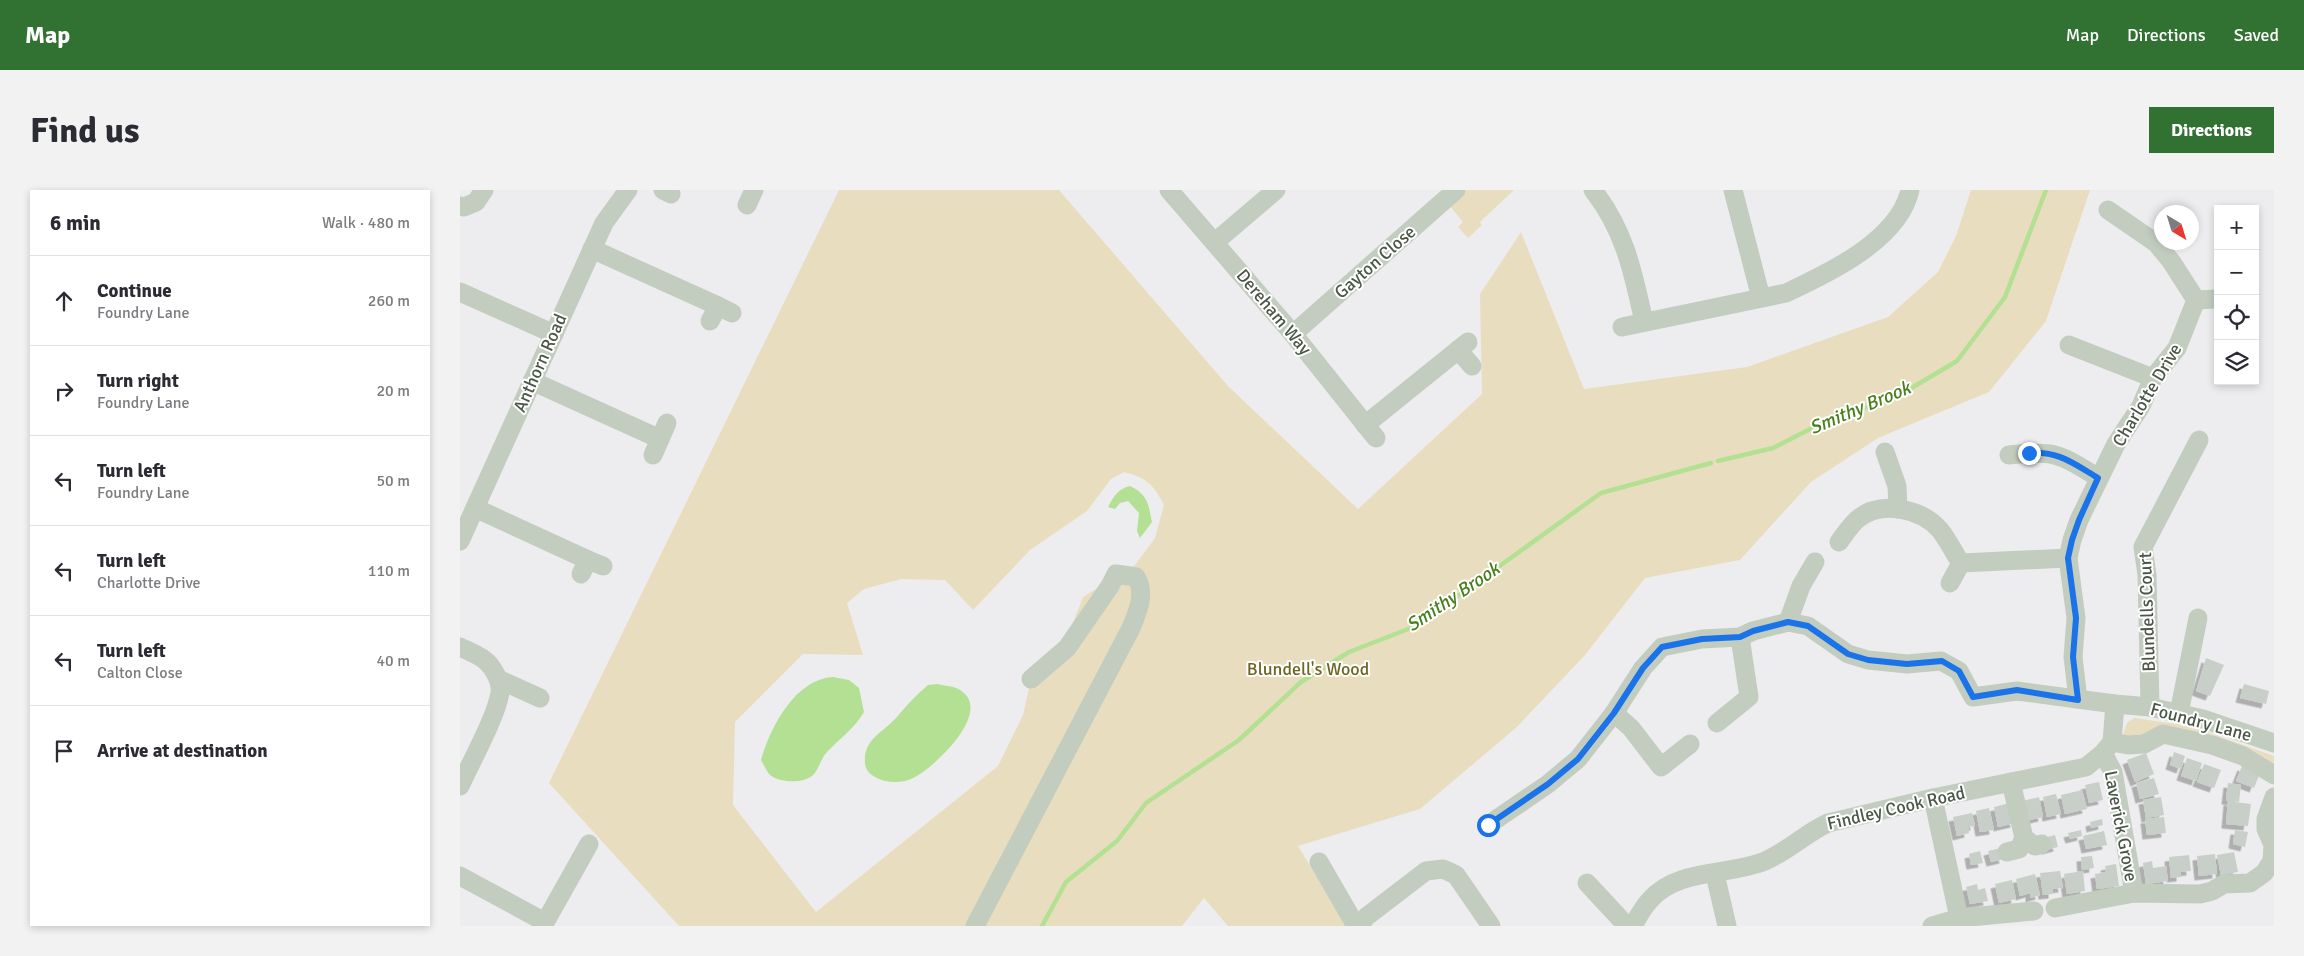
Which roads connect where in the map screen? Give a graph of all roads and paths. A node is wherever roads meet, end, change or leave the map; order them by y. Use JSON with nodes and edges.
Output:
{"nodes":[{"id":1,"x":484,"y":190,"type":"edge"},
{"id":2,"x":628,"y":190,"type":"edge"},
{"id":3,"x":1169,"y":190,"type":"edge"},
{"id":4,"x":1276,"y":190,"type":"edge"},
{"id":5,"x":1456,"y":190,"type":"edge"},
{"id":6,"x":1593,"y":190,"type":"edge"},
{"id":7,"x":1733,"y":190,"type":"edge"},
{"id":8,"x":1910,"y":190,"type":"edge"},
{"id":9,"x":460,"y":206,"type":"edge"},
{"id":10,"x":2108,"y":210,"type":"dead end"},
{"id":11,"x":1215,"y":242,"type":"junction"},
{"id":12,"x":592,"y":249,"type":"junction"},
{"id":13,"x":460,"y":292,"type":"edge"},
{"id":14,"x":1761,"y":298,"type":"junction"},
{"id":15,"x":2214,"y":299,"type":"edge"},
{"id":16,"x":2196,"y":300,"type":"junction"},
{"id":17,"x":720,"y":314,"type":"dead end"},
{"id":18,"x":1644,"y":322,"type":"junction"},
{"id":19,"x":1622,"y":326,"type":"dead end"},
{"id":20,"x":554,"y":334,"type":"junction"},
{"id":21,"x":1294,"y":334,"type":"junction"},
{"id":22,"x":2069,"y":345,"type":"dead end"},
{"id":23,"x":1472,"y":366,"type":"dead end"},
{"id":24,"x":2153,"y":378,"type":"junction"},
{"id":25,"x":532,"y":381,"type":"junction"},
{"id":26,"x":660,"y":439,"type":"dead end"},
{"id":27,"x":2199,"y":440,"type":"dead end"},
{"id":28,"x":1885,"y":452,"type":"dead end"},
{"id":29,"x":2009,"y":455,"type":"dead end"},
{"id":30,"x":2098,"y":478,"type":"junction"},
{"id":31,"x":475,"y":508,"type":"junction"},
{"id":32,"x":1898,"y":509,"type":"junction"},
{"id":33,"x":460,"y":541,"type":"edge"},
{"id":34,"x":1840,"y":542,"type":"dead end"},
{"id":35,"x":2068,"y":558,"type":"junction"},
{"id":36,"x":1815,"y":562,"type":"dead end"},
{"id":37,"x":1961,"y":563,"type":"junction"},
{"id":38,"x":590,"y":567,"type":"dead end"},
{"id":39,"x":1950,"y":583,"type":"dead end"},
{"id":40,"x":2198,"y":618,"type":"dead end"},
{"id":41,"x":1788,"y":622,"type":"junction"},
{"id":42,"x":1740,"y":637,"type":"junction"},
{"id":43,"x":460,"y":647,"type":"edge"},
{"id":44,"x":498,"y":679,"type":"junction"},
{"id":45,"x":1032,"y":679,"type":"dead end"},
{"id":46,"x":540,"y":698,"type":"dead end"},
{"id":47,"x":2078,"y":700,"type":"junction"},
{"id":48,"x":2115,"y":704,"type":"junction"},
{"id":49,"x":2150,"y":707,"type":"junction"},
{"id":50,"x":1614,"y":713,"type":"junction"},
{"id":51,"x":2179,"y":713,"type":"junction"},
{"id":52,"x":1717,"y":723,"type":"dead end"},
{"id":53,"x":2274,"y":743,"type":"edge"},
{"id":54,"x":1690,"y":744,"type":"dead end"},
{"id":55,"x":2107,"y":747,"type":"junction"},
{"id":56,"x":2274,"y":775,"type":"edge"},
{"id":57,"x":2012,"y":782,"type":"junction"},
{"id":58,"x":460,"y":786,"type":"edge"},
{"id":59,"x":2274,"y":797,"type":"edge"},
{"id":60,"x":1933,"y":798,"type":"junction"},
{"id":61,"x":1488,"y":825,"type":"dead end"},
{"id":62,"x":589,"y":852,"type":"dead end"},
{"id":63,"x":2007,"y":852,"type":"dead end"},
{"id":64,"x":1319,"y":862,"type":"dead end"},
{"id":65,"x":1715,"y":874,"type":"junction"},
{"id":66,"x":460,"y":876,"type":"edge"},
{"id":67,"x":1587,"y":883,"type":"dead end"},
{"id":68,"x":2134,"y":893,"type":"junction"},
{"id":69,"x":2055,"y":908,"type":"dead end"},
{"id":70,"x":2034,"y":911,"type":"dead end"},
{"id":71,"x":1959,"y":918,"type":"junction"},
{"id":72,"x":544,"y":924,"type":"edge"},
{"id":73,"x":974,"y":926,"type":"edge"},
{"id":74,"x":1358,"y":926,"type":"edge"},
{"id":75,"x":1491,"y":926,"type":"edge"},
{"id":76,"x":1627,"y":926,"type":"edge"},
{"id":77,"x":1633,"y":926,"type":"edge"},
{"id":78,"x":1727,"y":926,"type":"edge"},
{"id":79,"x":1932,"y":926,"type":"edge"}],
"edges":[{"from":1,"to":9,"type":"street"},
{"from":2,"to":12,"type":"street","name":"Anthorn Road"},
{"from":3,"to":11,"type":"street","name":"Dereham Way"},
{"from":4,"to":11,"type":"street"},
{"from":5,"to":21,"type":"street","name":"Gayton Close"},
{"from":6,"to":18,"type":"street"},
{"from":7,"to":14,"type":"street"},
{"from":8,"to":14,"type":"street"},
{"from":10,"to":16,"type":"street"},
{"from":11,"to":21,"type":"street","name":"Dereham Way"},
{"from":12,"to":17,"type":"street"},
{"from":12,"to":20,"type":"street","name":"Anthorn Road"},
{"from":13,"to":20,"type":"street"},
{"from":14,"to":18,"type":"street"},
{"from":15,"to":16,"type":"street"},
{"from":16,"to":24,"type":"street","name":"Charlotte Drive"},
{"from":18,"to":19,"type":"street"},
{"from":20,"to":25,"type":"street","name":"Anthorn Road"},
{"from":21,"to":23,"type":"street","name":"Dereham Way"},
{"from":22,"to":24,"type":"street"},
{"from":24,"to":30,"type":"street","name":"Charlotte Drive"},
{"from":25,"to":26,"type":"street"},
{"from":25,"to":31,"type":"street","name":"Anthorn Road"},
{"from":27,"to":49,"type":"street","name":"Blundells Court"},
{"from":28,"to":32,"type":"street"},
{"from":29,"to":30,"type":"street"},
{"from":30,"to":35,"type":"street","name":"Charlotte Drive"},
{"from":31,"to":33,"type":"street","name":"Anthorn Road"},
{"from":31,"to":38,"type":"street"},
{"from":32,"to":34,"type":"street"},
{"from":32,"to":37,"type":"street"},
{"from":35,"to":37,"type":"street"},
{"from":35,"to":47,"type":"street","name":"Charlotte Drive"},
{"from":36,"to":41,"type":"street"},
{"from":37,"to":39,"type":"street"},
{"from":40,"to":51,"type":"street"},
{"from":41,"to":42,"type":"street"},
{"from":41,"to":47,"type":"street","name":"Foundry Lane"},
{"from":42,"to":50,"type":"street"},
{"from":42,"to":52,"type":"street"},
{"from":43,"to":44,"type":"street"},
{"from":44,"to":46,"type":"street"},
{"from":44,"to":58,"type":"street"},
{"from":45,"to":73,"type":"street"},
{"from":47,"to":48,"type":"street","name":"Foundry Lane"},
{"from":48,"to":49,"type":"street","name":"Foundry Lane"},
{"from":48,"to":55,"type":"street"},
{"from":49,"to":51,"type":"street","name":"Foundry Lane"},
{"from":50,"to":54,"type":"street"},
{"from":50,"to":61,"type":"street"},
{"from":51,"to":53,"type":"street","name":"Foundry Lane"},
{"from":55,"to":56,"type":"street","name":"Laverick Grove"},
{"from":55,"to":57,"type":"street","name":"Findley Cook Road"},
{"from":55,"to":68,"type":"street","name":"Laverick Grove"},
{"from":57,"to":60,"type":"street","name":"Findley Cook Road"},
{"from":57,"to":63,"type":"street"},
{"from":59,"to":68,"type":"street","name":"Laverick Grove"},
{"from":60,"to":65,"type":"street","name":"Findley Cook Road"},
{"from":60,"to":71,"type":"street"},
{"from":62,"to":72,"type":"street"},
{"from":64,"to":74,"type":"street"},
{"from":65,"to":77,"type":"street","name":"Findley Cook Road"},
{"from":65,"to":78,"type":"street"},
{"from":66,"to":72,"type":"street"},
{"from":67,"to":76,"type":"street"},
{"from":68,"to":69,"type":"street"},
{"from":70,"to":71,"type":"street"},
{"from":71,"to":79,"type":"street"},
{"from":74,"to":75,"type":"street"}]}
